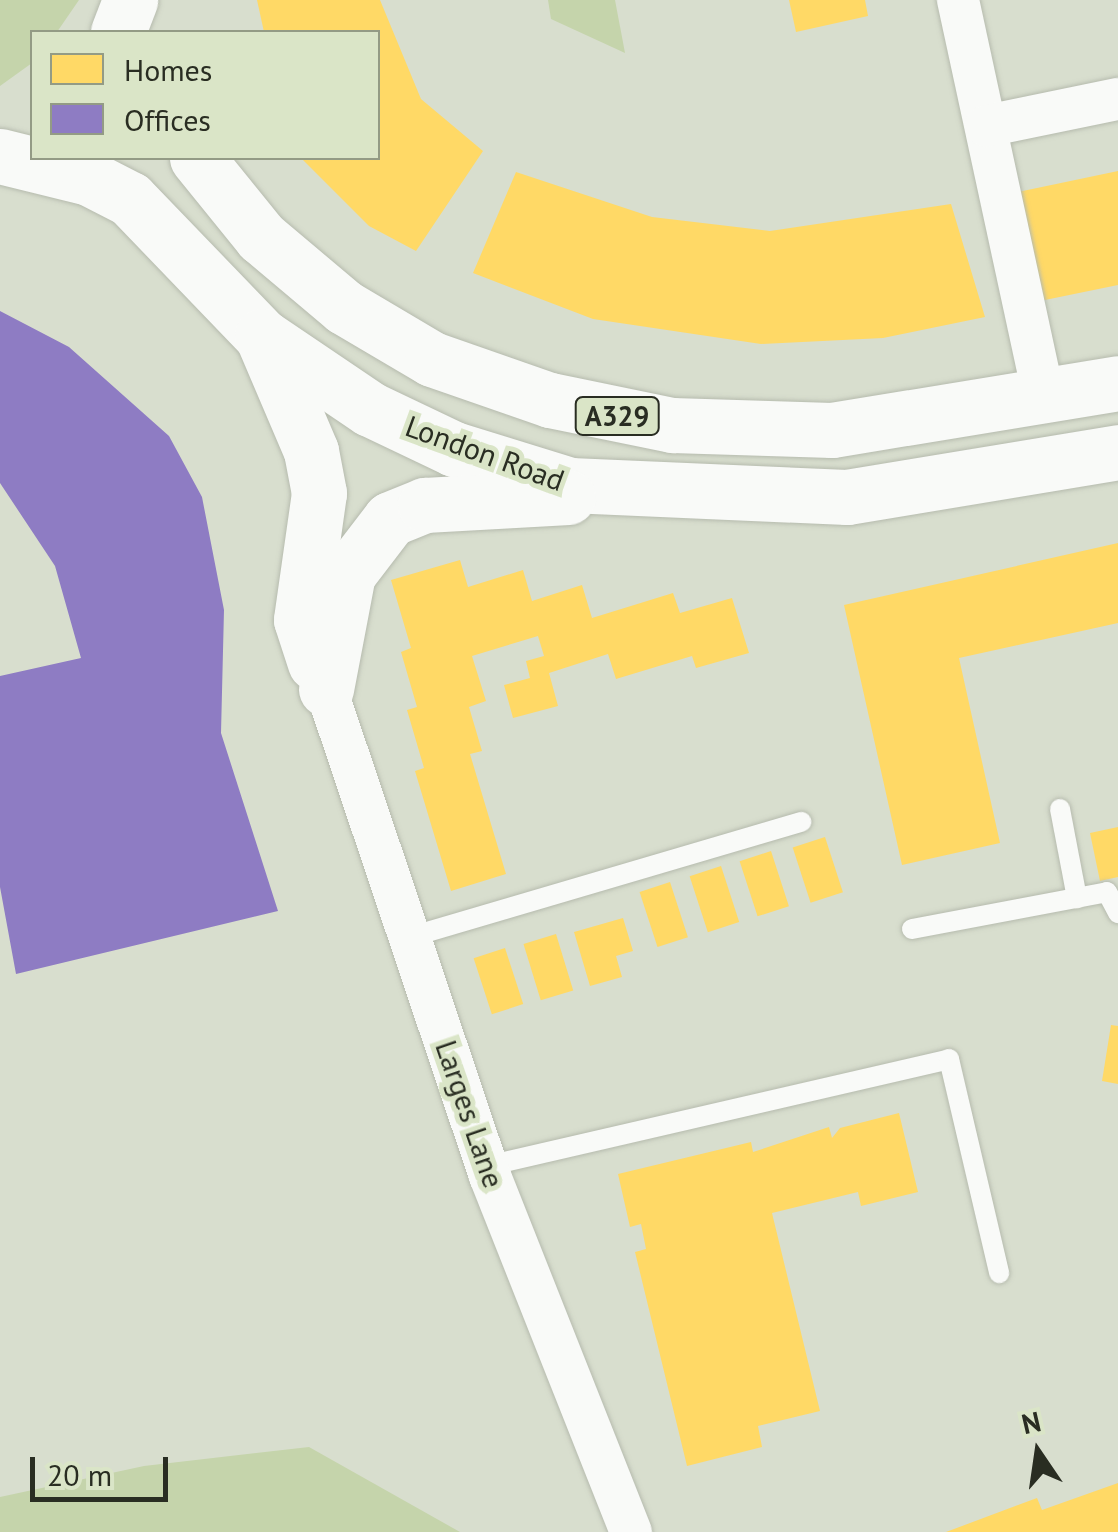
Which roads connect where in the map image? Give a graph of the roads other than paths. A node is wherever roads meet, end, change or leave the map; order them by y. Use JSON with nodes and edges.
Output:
{"nodes":[{"id":1,"x":130,"y":0,"type":"edge"},
{"id":2,"x":152,"y":0,"type":"edge"},
{"id":3,"x":958,"y":0,"type":"edge"},
{"id":4,"x":119,"y":30,"type":"edge"},
{"id":5,"x":159,"y":30,"type":"edge"},
{"id":6,"x":1118,"y":99,"type":"edge"},
{"id":7,"x":30,"y":119,"type":"edge"},
{"id":8,"x":986,"y":126,"type":"junction"},
{"id":9,"x":0,"y":135,"type":"edge"},
{"id":10,"x":0,"y":156,"type":"edge"},
{"id":11,"x":200,"y":160,"type":"edge"},
{"id":12,"x":262,"y":336,"type":"junction"},
{"id":13,"x":1038,"y":370,"type":"dead end"},
{"id":14,"x":1118,"y":384,"type":"edge"},
{"id":15,"x":1118,"y":452,"type":"edge"},
{"id":16,"x":621,"y":492,"type":"junction"},
{"id":17,"x":326,"y":688,"type":"junction"},
{"id":18,"x":1060,"y":809,"type":"dead end"},
{"id":19,"x":801,"y":822,"type":"dead end"},
{"id":20,"x":1076,"y":898,"type":"junction"},
{"id":21,"x":1118,"y":914,"type":"edge"},
{"id":22,"x":912,"y":929,"type":"dead end"},
{"id":23,"x":410,"y":937,"type":"junction"},
{"id":24,"x":487,"y":1166,"type":"junction"},
{"id":25,"x":999,"y":1274,"type":"dead end"},
{"id":26,"x":631,"y":1532,"type":"edge"}],
"edges":[{"from":1,"to":4,"type":"main road"},
{"from":2,"to":5,"type":"main road"},
{"from":3,"to":8,"type":"street"},
{"from":6,"to":8,"type":"street"},
{"from":7,"to":9,"type":"main road"},
{"from":8,"to":13,"type":"street"},
{"from":10,"to":12,"type":"main road","name":"London Road"},
{"from":11,"to":14,"type":"main road","number":"A329"},
{"from":12,"to":16,"type":"main road","name":"London Road"},
{"from":12,"to":17,"type":"main road"},
{"from":15,"to":16,"type":"main road","name":"London Road"},
{"from":16,"to":17,"type":"main road"},
{"from":17,"to":23,"type":"street","name":"Larges Lane"},
{"from":18,"to":20,"type":"lane"},
{"from":19,"to":23,"type":"lane"},
{"from":20,"to":21,"type":"lane"},
{"from":20,"to":22,"type":"lane"},
{"from":23,"to":24,"type":"street","name":"Larges Lane"},
{"from":24,"to":25,"type":"lane"},
{"from":24,"to":26,"type":"street","name":"Larges Lane"}]}
